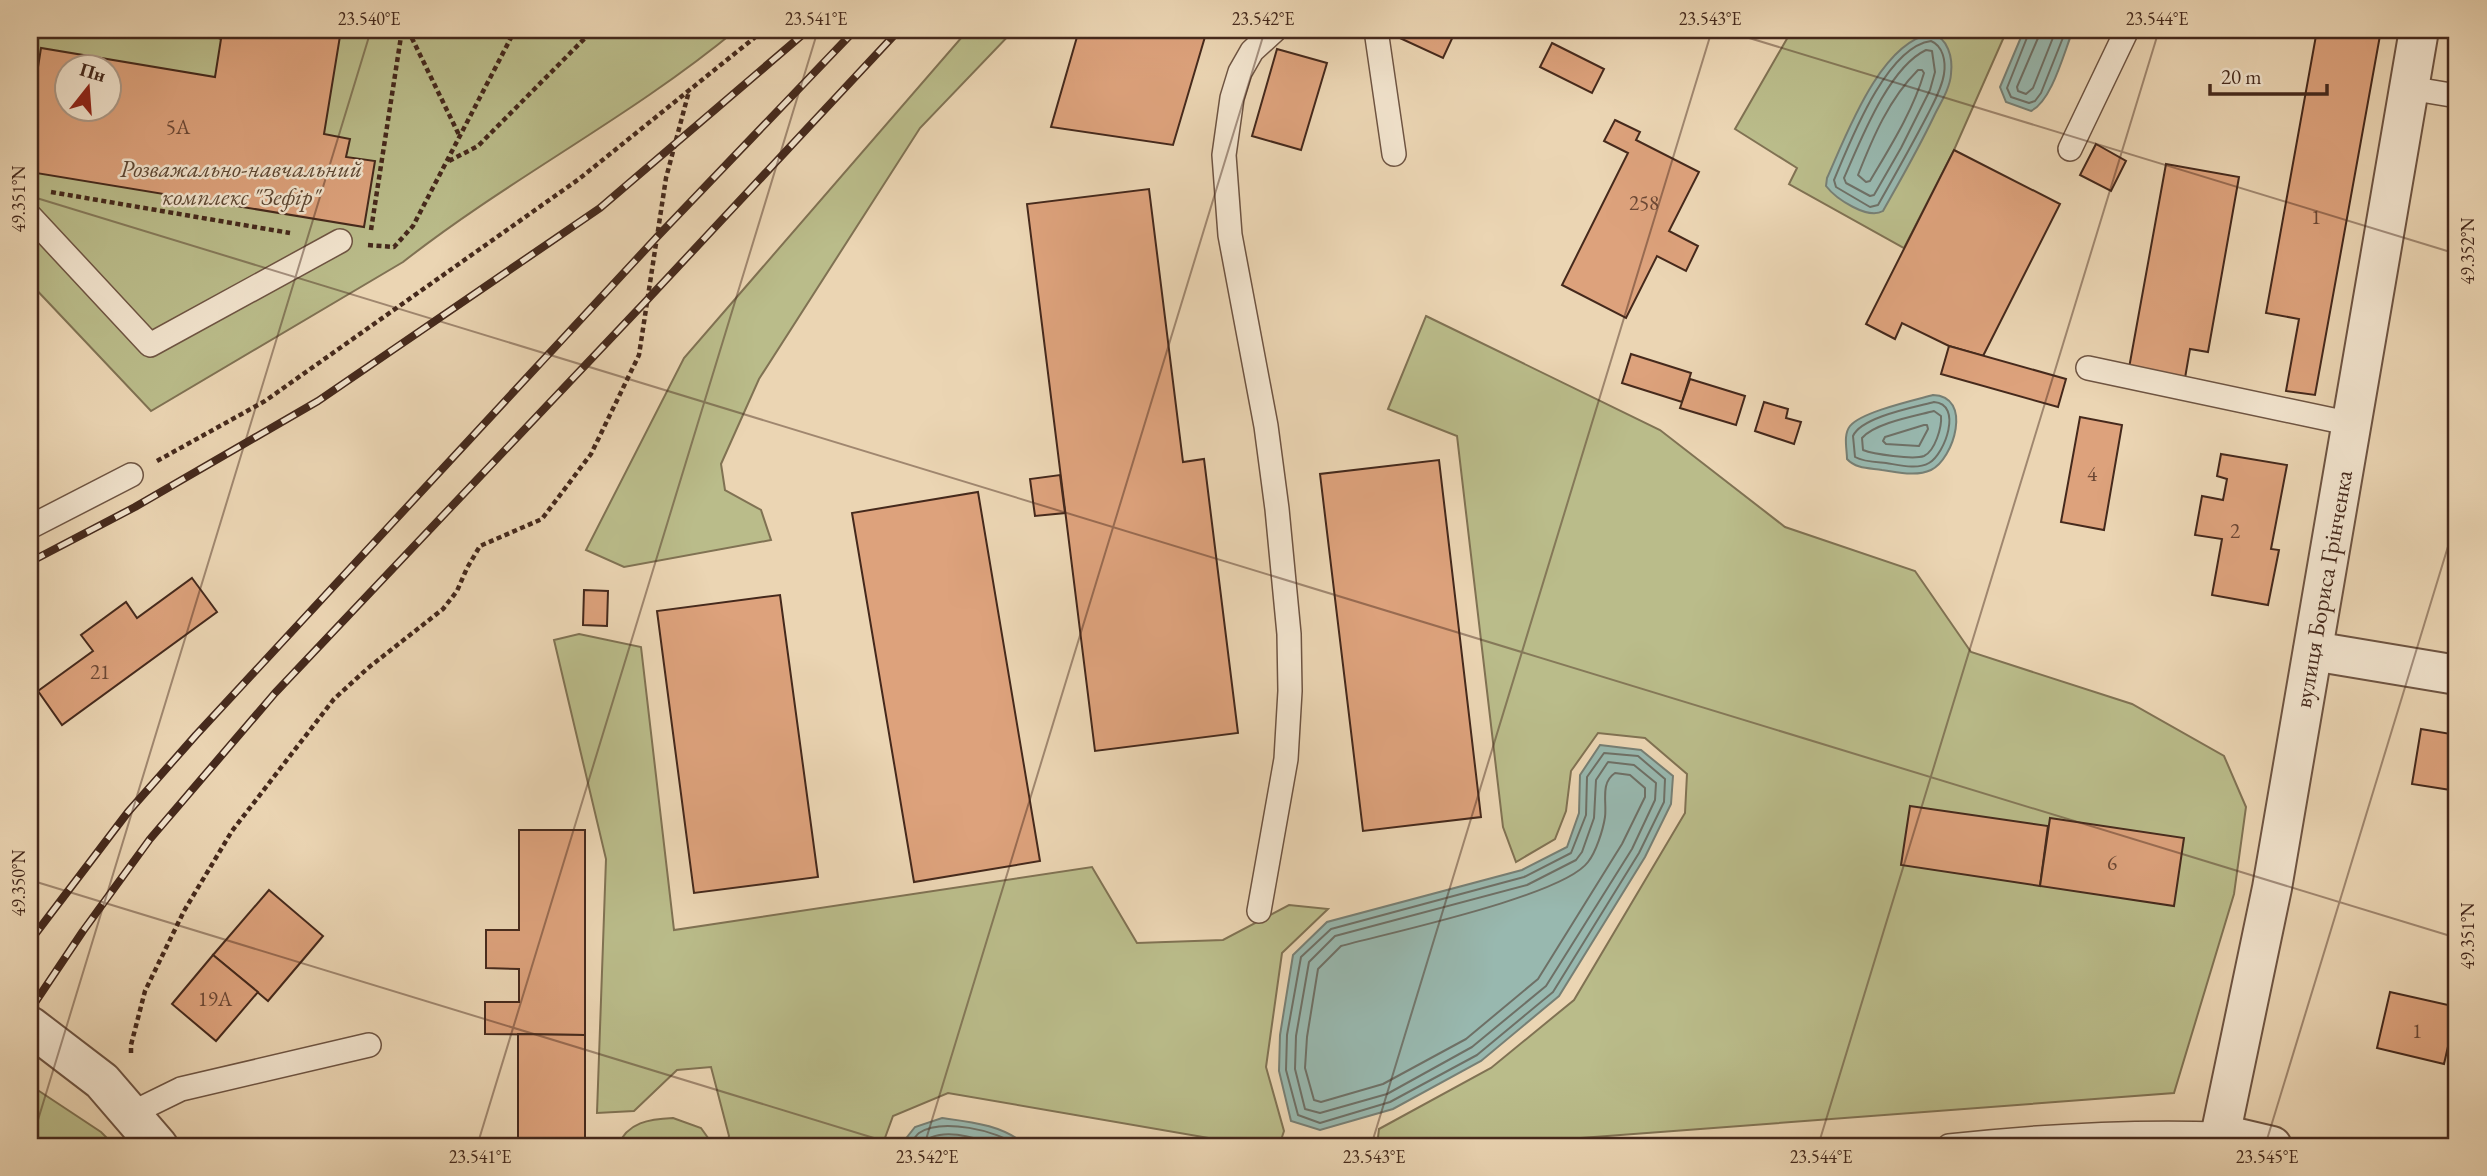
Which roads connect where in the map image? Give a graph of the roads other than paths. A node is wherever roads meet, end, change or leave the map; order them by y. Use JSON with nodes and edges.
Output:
{"nodes":[{"id":1,"x":1275,"y":30,"type":"edge"},
{"id":2,"x":1376,"y":30,"type":"edge"},
{"id":3,"x":2126,"y":30,"type":"edge"},
{"id":4,"x":2419,"y":30,"type":"edge"},
{"id":5,"x":2409,"y":88,"type":"junction"},
{"id":6,"x":2457,"y":96,"type":"edge"},
{"id":7,"x":2070,"y":149,"type":"dead end"},
{"id":8,"x":1394,"y":154,"type":"dead end"},
{"id":9,"x":30,"y":216,"type":"edge"},
{"id":10,"x":340,"y":241,"type":"road end"},
{"id":11,"x":2088,"y":368,"type":"dead end"},
{"id":12,"x":2352,"y":424,"type":"junction"},
{"id":13,"x":131,"y":475,"type":"road end"},
{"id":14,"x":30,"y":527,"type":"edge"},
{"id":15,"x":2313,"y":651,"type":"junction"},
{"id":16,"x":2457,"y":675,"type":"edge"},
{"id":17,"x":1259,"y":911,"type":"dead end"},
{"id":18,"x":30,"y":1026,"type":"edge"},
{"id":19,"x":369,"y":1045,"type":"dead end"},
{"id":20,"x":130,"y":1114,"type":"junction"},
{"id":21,"x":2219,"y":1140,"type":"edge"},
{"id":22,"x":159,"y":1146,"type":"edge"},
{"id":23,"x":1949,"y":1146,"type":"edge"},
{"id":24,"x":2272,"y":1146,"type":"edge"}],
"edges":[{"from":1,"to":17,"type":"lane"},
{"from":2,"to":8,"type":"lane"},
{"from":3,"to":7,"type":"lane"},
{"from":4,"to":5,"type":"street","name":"вулиця Бориса Грінченка"},
{"from":5,"to":6,"type":"lane"},
{"from":5,"to":12,"type":"street","name":"вулиця Бориса Грінченка"},
{"from":9,"to":10,"type":"lane"},
{"from":11,"to":12,"type":"lane"},
{"from":12,"to":15,"type":"street","name":"вулиця Бориса Грінченка"},
{"from":13,"to":14,"type":"lane"},
{"from":15,"to":16,"type":"street"},
{"from":15,"to":21,"type":"street","name":"вулиця Бориса Грінченка"},
{"from":18,"to":20,"type":"street"},
{"from":19,"to":20,"type":"lane"},
{"from":20,"to":22,"type":"street"},
{"from":21,"to":23,"type":"lane"},
{"from":21,"to":24,"type":"street"}]}
